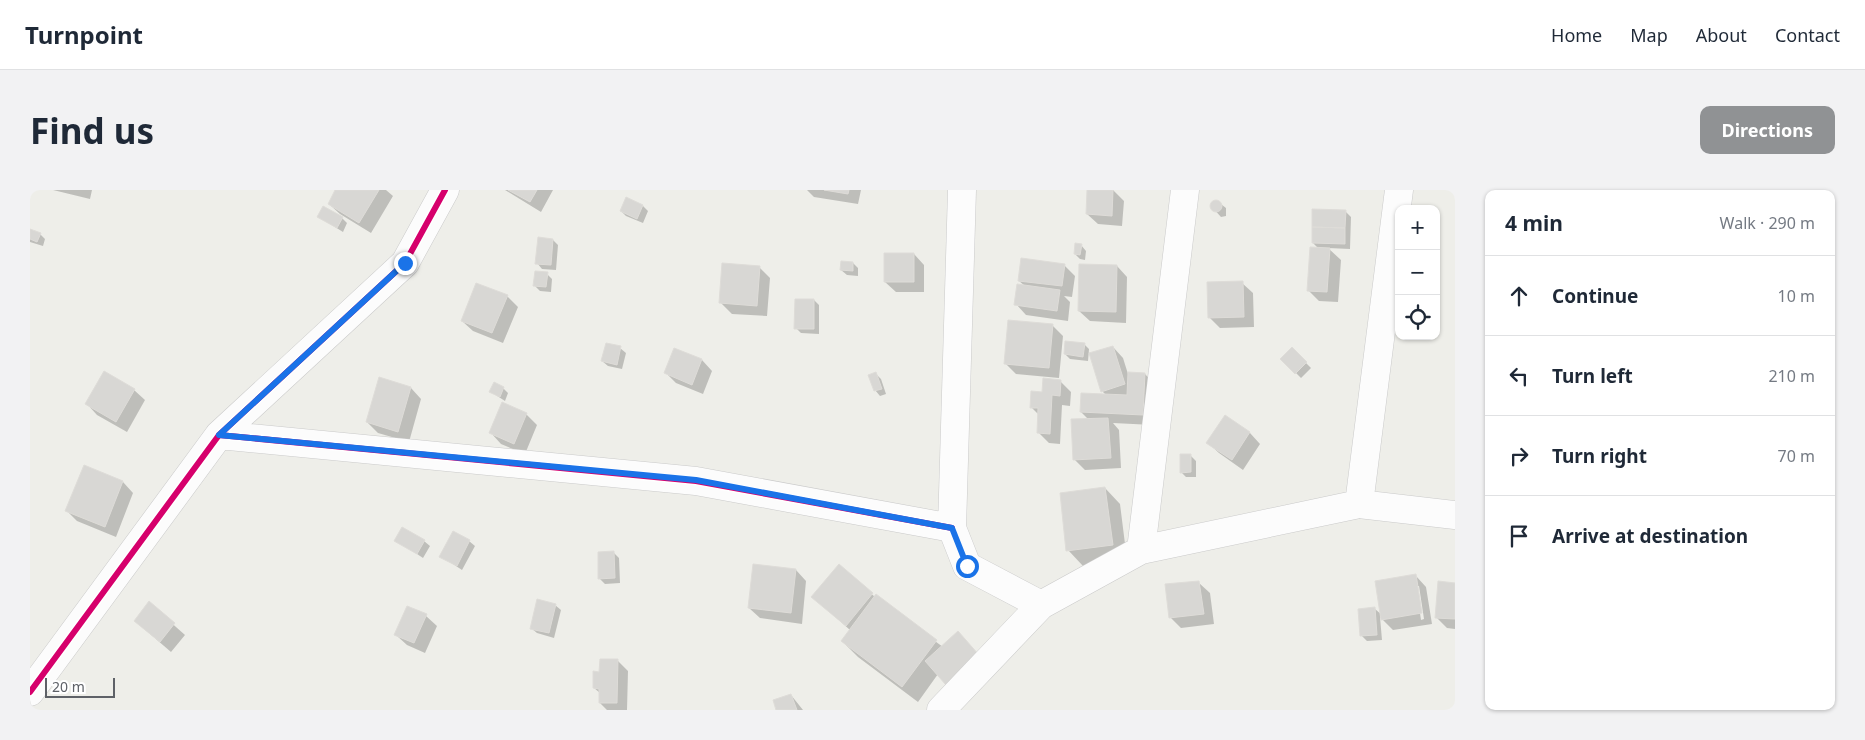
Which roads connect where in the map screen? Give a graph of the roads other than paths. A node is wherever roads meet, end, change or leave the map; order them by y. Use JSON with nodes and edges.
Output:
{"nodes":[{"id":1,"x":445,"y":190,"type":"edge"},
{"id":2,"x":962,"y":190,"type":"edge"},
{"id":3,"x":1185,"y":190,"type":"edge"},
{"id":4,"x":1399,"y":190,"type":"edge"},
{"id":5,"x":219,"y":435,"type":"junction"},
{"id":6,"x":1359,"y":504,"type":"junction"},
{"id":7,"x":1455,"y":515,"type":"edge"},
{"id":8,"x":952,"y":528,"type":"junction"},
{"id":9,"x":1141,"y":550,"type":"junction"},
{"id":10,"x":1041,"y":605,"type":"junction"},
{"id":11,"x":30,"y":692,"type":"edge"},
{"id":12,"x":941,"y":710,"type":"edge"}],
"edges":[{"from":1,"to":5,"type":"street"},
{"from":2,"to":8,"type":"street"},
{"from":3,"to":9,"type":"street"},
{"from":4,"to":6,"type":"street"},
{"from":5,"to":8,"type":"street"},
{"from":5,"to":11,"type":"street"},
{"from":6,"to":7,"type":"street"},
{"from":6,"to":9,"type":"street"},
{"from":8,"to":10,"type":"street"},
{"from":9,"to":10,"type":"street"},
{"from":10,"to":12,"type":"street"}]}
